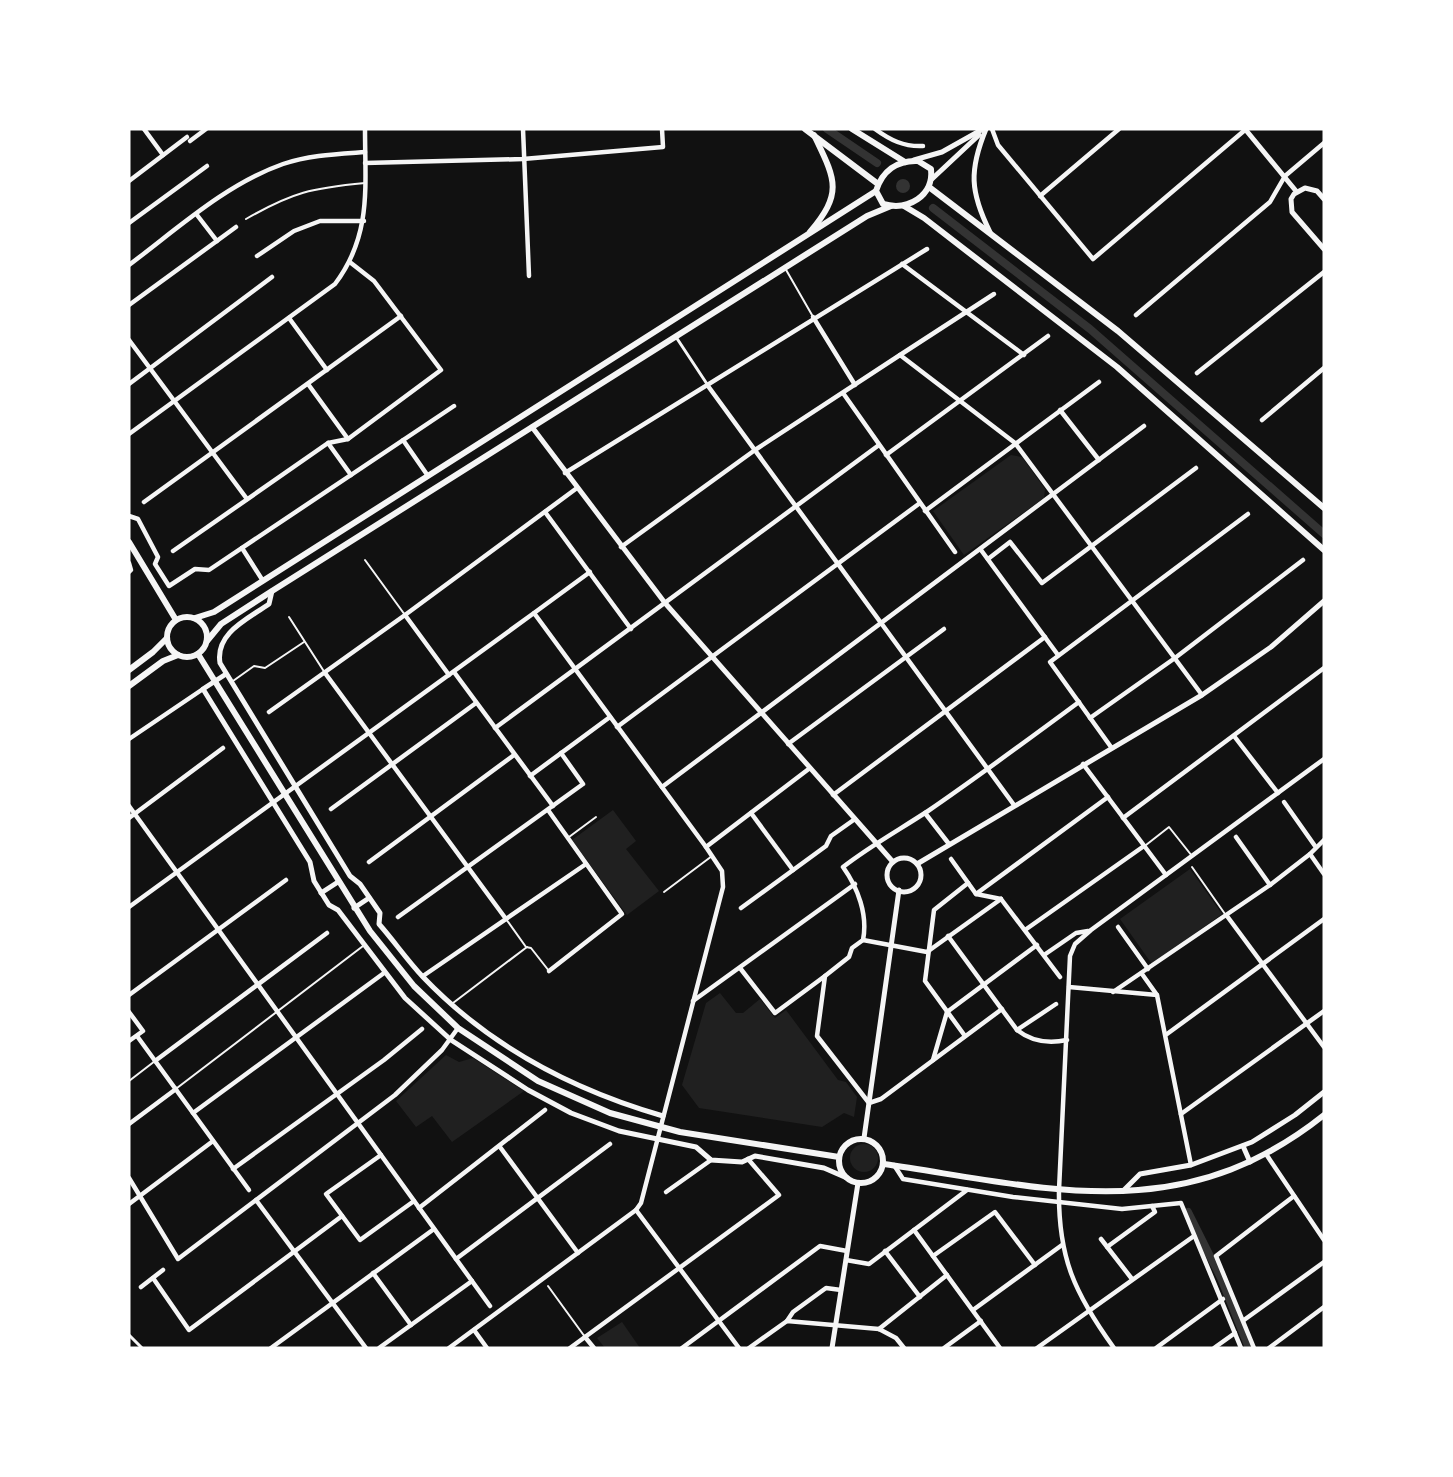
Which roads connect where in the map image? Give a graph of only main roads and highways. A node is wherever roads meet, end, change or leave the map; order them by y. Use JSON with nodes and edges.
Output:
{"nodes":[{"id":1,"x":805,"y":129,"type":"edge"},
{"id":2,"x":852,"y":129,"type":"edge"},
{"id":3,"x":814,"y":135,"type":"junction"},
{"id":4,"x":908,"y":162,"type":"junction"},
{"id":5,"x":878,"y":184,"type":"junction"},
{"id":6,"x":929,"y":187,"type":"junction"},
{"id":7,"x":876,"y":191,"type":"junction"},
{"id":8,"x":891,"y":206,"type":"junction"},
{"id":9,"x":904,"y":206,"type":"junction"},
{"id":10,"x":806,"y":237,"type":"junction"},
{"id":11,"x":524,"y":415,"type":"junction"},
{"id":12,"x":532,"y":427,"type":"junction"},
{"id":13,"x":1324,"y":508,"type":"edge"},
{"id":14,"x":129,"y":542,"type":"edge"},
{"id":15,"x":1324,"y":550,"type":"edge"},
{"id":16,"x":195,"y":618,"type":"junction"},
{"id":17,"x":176,"y":620,"type":"junction"},
{"id":18,"x":167,"y":638,"type":"junction"},
{"id":19,"x":207,"y":641,"type":"junction"},
{"id":20,"x":198,"y":654,"type":"junction"},
{"id":21,"x":178,"y":655,"type":"junction"},
{"id":22,"x":129,"y":670,"type":"edge"},
{"id":23,"x":129,"y":686,"type":"edge"},
{"id":24,"x":1324,"y":1115,"type":"edge"},
{"id":25,"x":839,"y":1157,"type":"junction"},
{"id":26,"x":884,"y":1164,"type":"junction"}],
"edges":[{"from":1,"to":3,"type":"main road"},
{"from":2,"to":4,"type":"main road"},
{"from":3,"to":5,"type":"main road"},
{"from":3,"to":10,"type":"main road"},
{"from":4,"to":5,"type":"main road"},
{"from":4,"to":6,"type":"main road"},
{"from":5,"to":7,"type":"main road"},
{"from":6,"to":9,"type":"main road"},
{"from":6,"to":13,"type":"main road"},
{"from":7,"to":8,"type":"main road"},
{"from":7,"to":10,"type":"main road"},
{"from":8,"to":9,"type":"main road"},
{"from":8,"to":12,"type":"main road"},
{"from":9,"to":15,"type":"main road"},
{"from":10,"to":11,"type":"main road"},
{"from":11,"to":12,"type":"main road"},
{"from":11,"to":16,"type":"main road"},
{"from":12,"to":19,"type":"main road"},
{"from":14,"to":17,"type":"main road"},
{"from":16,"to":17,"type":"main road"},
{"from":16,"to":19,"type":"main road"},
{"from":17,"to":18,"type":"main road"},
{"from":18,"to":21,"type":"main road"},
{"from":18,"to":22,"type":"main road"},
{"from":19,"to":20,"type":"main road"},
{"from":20,"to":21,"type":"main road"},
{"from":20,"to":25,"type":"main road"},
{"from":21,"to":23,"type":"main road"},
{"from":24,"to":26,"type":"main road"},
{"from":25,"to":26,"type":"main road"},
{"from":25,"to":26,"type":"main road"}]}
